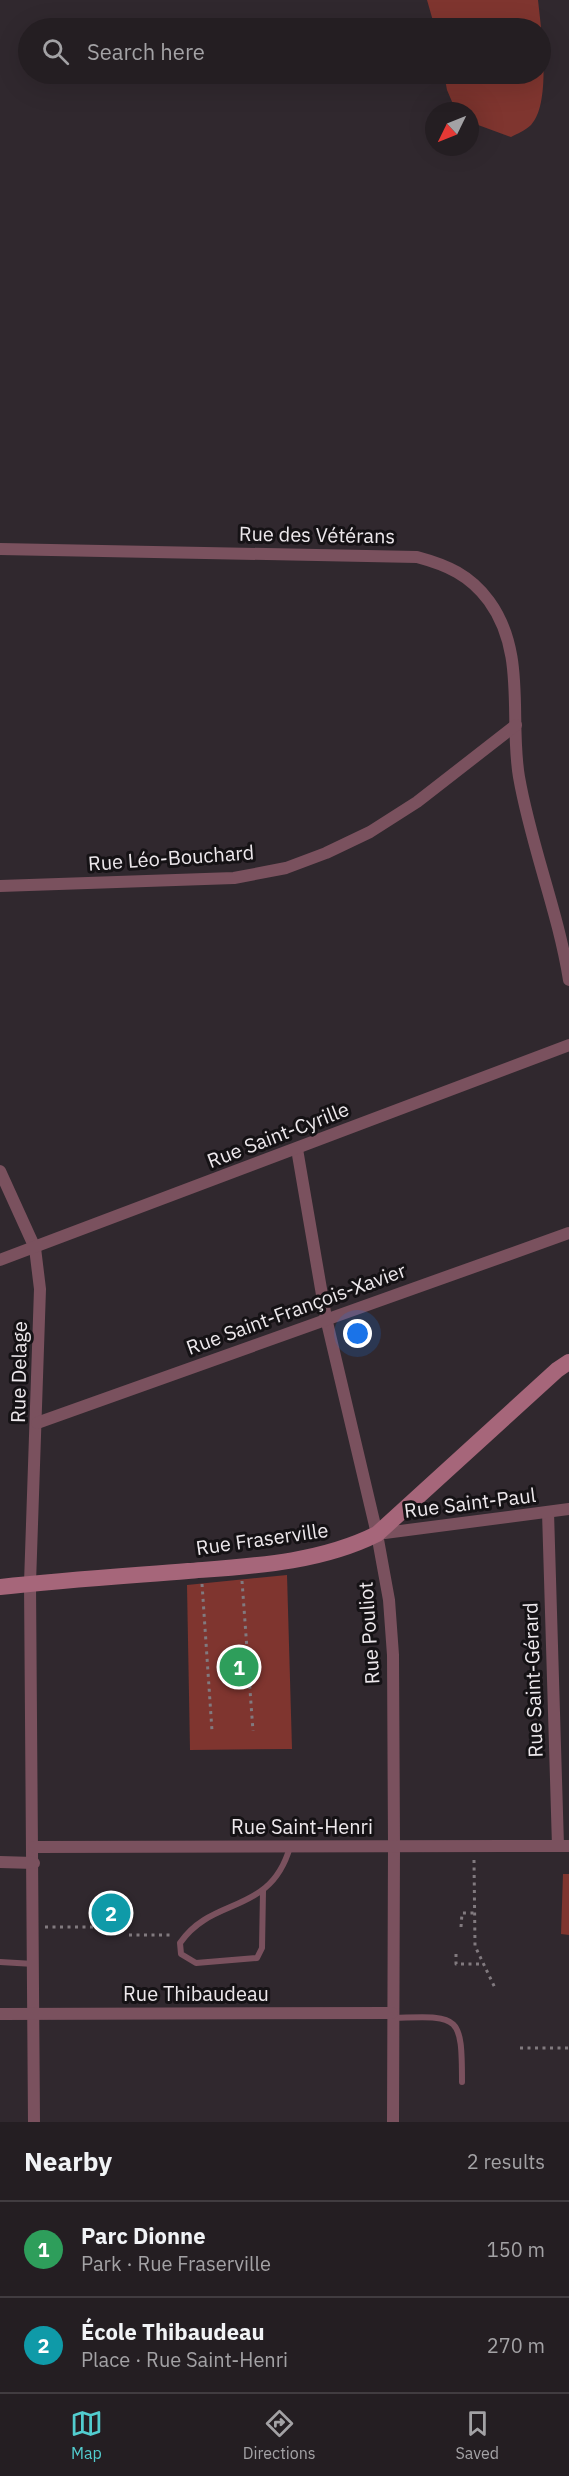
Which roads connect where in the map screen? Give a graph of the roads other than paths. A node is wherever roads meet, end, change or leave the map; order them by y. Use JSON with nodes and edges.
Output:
{"nodes":[{"id":1,"x":0,"y":549,"type":"edge"},
{"id":2,"x":516,"y":725,"type":"junction"},
{"id":3,"x":0,"y":885,"type":"edge"},
{"id":4,"x":569,"y":981,"type":"edge"},
{"id":5,"x":569,"y":1045,"type":"edge"},
{"id":6,"x":297,"y":1149,"type":"junction"},
{"id":7,"x":0,"y":1171,"type":"edge"},
{"id":8,"x":569,"y":1233,"type":"edge"},
{"id":9,"x":35,"y":1248,"type":"junction"},
{"id":10,"x":0,"y":1260,"type":"edge"},
{"id":11,"x":326,"y":1318,"type":"junction"},
{"id":12,"x":569,"y":1362,"type":"edge"},
{"id":13,"x":37,"y":1423,"type":"junction"},
{"id":14,"x":569,"y":1509,"type":"edge"},
{"id":15,"x":548,"y":1512,"type":"junction"},
{"id":16,"x":377,"y":1534,"type":"junction"},
{"id":17,"x":30,"y":1583,"type":"junction"},
{"id":18,"x":0,"y":1587,"type":"edge"},
{"id":19,"x":291,"y":1846,"type":"junction"},
{"id":20,"x":394,"y":1846,"type":"junction"},
{"id":21,"x":563,"y":1846,"type":"edge"},
{"id":22,"x":34,"y":1847,"type":"junction"},
{"id":23,"x":0,"y":1862,"type":"edge"},
{"id":24,"x":34,"y":1863,"type":"junction"},
{"id":25,"x":263,"y":1892,"type":"junction"},
{"id":26,"x":0,"y":1962,"type":"edge"},
{"id":27,"x":34,"y":1964,"type":"junction"},
{"id":28,"x":0,"y":2014,"type":"edge"},
{"id":29,"x":35,"y":2015,"type":"junction"},
{"id":30,"x":392,"y":2015,"type":"junction"},
{"id":31,"x":462,"y":2082,"type":"dead end"},
{"id":32,"x":34,"y":2122,"type":"edge"},
{"id":33,"x":393,"y":2122,"type":"edge"}],
"edges":[{"from":1,"to":2,"type":"street","name":"Rue des Vétérans"},
{"from":2,"to":3,"type":"street","name":"Rue Léo-Bouchard"},
{"from":2,"to":4,"type":"street","name":"Rue des Vétérans"},
{"from":5,"to":6,"type":"street","name":"Rue Saint-Cyrille"},
{"from":6,"to":9,"type":"street","name":"Rue Saint-Cyrille"},
{"from":6,"to":11,"type":"street","name":"Rue Pouliot"},
{"from":7,"to":9,"type":"street","name":"Rue Delage"},
{"from":8,"to":11,"type":"street","name":"Rue Saint-François-Xavier"},
{"from":9,"to":10,"type":"street","name":"Rue Saint-Cyrille"},
{"from":9,"to":13,"type":"street","name":"Rue Delage"},
{"from":11,"to":13,"type":"street","name":"Rue Saint-François-Xavier"},
{"from":11,"to":16,"type":"street","name":"Rue Pouliot"},
{"from":12,"to":16,"type":"main road","name":"Rue Fraserville"},
{"from":13,"to":17,"type":"street","name":"Rue Delage"},
{"from":14,"to":15,"type":"street","name":"Rue Saint-Paul"},
{"from":15,"to":16,"type":"street","name":"Rue Saint-Paul"},
{"from":15,"to":21,"type":"street","name":"Rue Saint-Gérard"},
{"from":16,"to":17,"type":"main road","name":"Rue Fraserville"},
{"from":16,"to":20,"type":"street","name":"Rue Pouliot"},
{"from":17,"to":18,"type":"main road","name":"Rue Fraserville"},
{"from":17,"to":22,"type":"street","name":"Rue Delage"},
{"from":19,"to":20,"type":"street","name":"Rue Saint-Henri"},
{"from":19,"to":22,"type":"street","name":"Rue Saint-Henri"},
{"from":19,"to":25,"type":"lane"},
{"from":20,"to":21,"type":"street","name":"Rue Saint-Henri"},
{"from":20,"to":30,"type":"street","name":"Rue Pouliot"},
{"from":22,"to":24,"type":"street","name":"Rue Delage"},
{"from":23,"to":24,"type":"street"},
{"from":24,"to":27,"type":"street","name":"Rue Delage"},
{"from":25,"to":25,"type":"lane"},
{"from":26,"to":27,"type":"lane"},
{"from":27,"to":29,"type":"street","name":"Rue Delage"},
{"from":28,"to":29,"type":"street","name":"Rue Thibaudeau"},
{"from":29,"to":30,"type":"street","name":"Rue Thibaudeau"},
{"from":29,"to":32,"type":"street","name":"Rue Delage"},
{"from":30,"to":31,"type":"lane"},
{"from":30,"to":33,"type":"street","name":"Rue Pouliot"}]}
